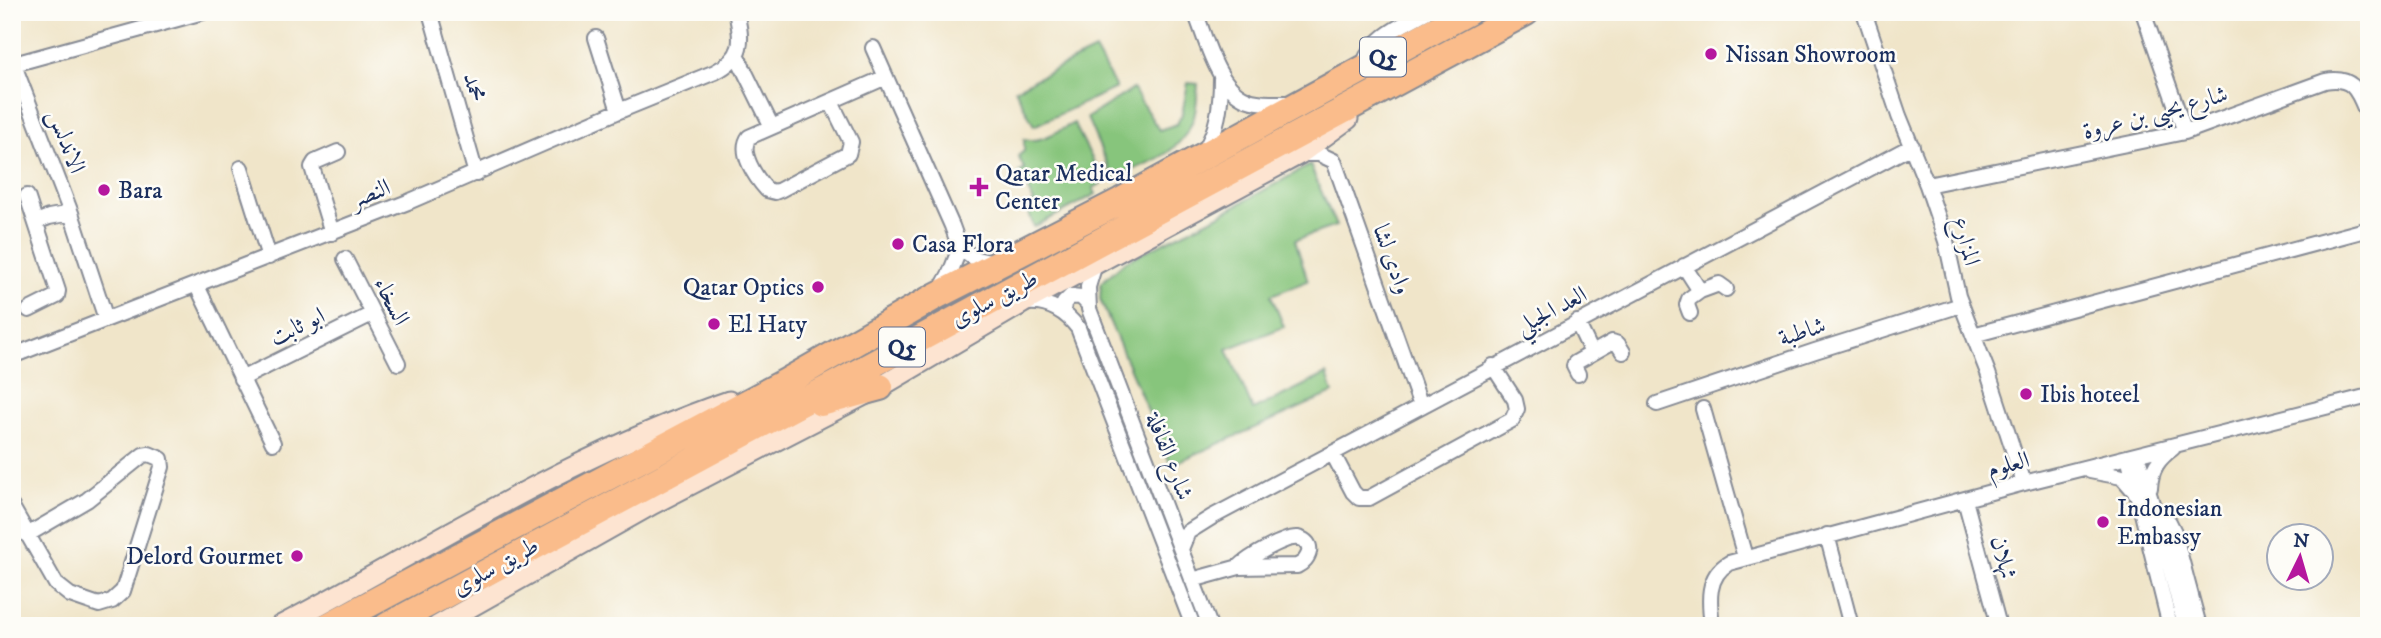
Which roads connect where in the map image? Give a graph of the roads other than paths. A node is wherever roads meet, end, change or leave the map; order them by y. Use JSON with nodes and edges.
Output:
{"nodes":[{"id":1,"x":203,"y":12,"type":"edge"},
{"id":2,"x":430,"y":12,"type":"edge"},
{"id":3,"x":736,"y":12,"type":"edge"},
{"id":4,"x":1195,"y":12,"type":"edge"},
{"id":5,"x":1426,"y":12,"type":"edge"},
{"id":6,"x":1468,"y":12,"type":"edge"},
{"id":7,"x":1526,"y":12,"type":"edge"},
{"id":8,"x":1864,"y":12,"type":"edge"},
{"id":9,"x":2143,"y":12,"type":"edge"},
{"id":10,"x":596,"y":38,"type":"dead end"},
{"id":11,"x":873,"y":48,"type":"dead end"},
{"id":12,"x":737,"y":56,"type":"junction"},
{"id":13,"x":13,"y":62,"type":"edge"},
{"id":14,"x":1362,"y":68,"type":"junction"},
{"id":15,"x":1417,"y":70,"type":"junction"},
{"id":16,"x":886,"y":77,"type":"junction"},
{"id":17,"x":1221,"y":78,"type":"junction"},
{"id":18,"x":17,"y":89,"type":"edge"},
{"id":19,"x":831,"y":102,"type":"junction"},
{"id":20,"x":28,"y":103,"type":"junction"},
{"id":21,"x":1299,"y":103,"type":"junction"},
{"id":22,"x":12,"y":108,"type":"edge"},
{"id":23,"x":619,"y":111,"type":"junction"},
{"id":24,"x":2369,"y":118,"type":"edge"},
{"id":25,"x":772,"y":128,"type":"junction"},
{"id":26,"x":2185,"y":132,"type":"junction"},
{"id":27,"x":1912,"y":146,"type":"junction"},
{"id":28,"x":338,"y":152,"type":"dead end"},
{"id":29,"x":1300,"y":154,"type":"junction"},
{"id":30,"x":1200,"y":158,"type":"junction"},
{"id":31,"x":241,"y":168,"type":"dead end"},
{"id":32,"x":476,"y":174,"type":"junction"},
{"id":33,"x":1927,"y":185,"type":"junction"},
{"id":34,"x":27,"y":196,"type":"dead end"},
{"id":35,"x":71,"y":213,"type":"junction"},
{"id":36,"x":36,"y":222,"type":"junction"},
{"id":37,"x":2369,"y":229,"type":"edge"},
{"id":38,"x":332,"y":233,"type":"junction"},
{"id":39,"x":960,"y":248,"type":"junction"},
{"id":40,"x":270,"y":257,"type":"junction"},
{"id":41,"x":345,"y":259,"type":"dead end"},
{"id":42,"x":1002,"y":264,"type":"junction"},
{"id":43,"x":1095,"y":264,"type":"junction"},
{"id":44,"x":1684,"y":266,"type":"junction"},
{"id":45,"x":197,"y":286,"type":"junction"},
{"id":46,"x":1726,"y":289,"type":"dead end"},
{"id":47,"x":1700,"y":291,"type":"junction"},
{"id":48,"x":936,"y":296,"type":"junction"},
{"id":49,"x":1023,"y":303,"type":"junction"},
{"id":50,"x":1088,"y":304,"type":"junction"},
{"id":51,"x":1961,"y":305,"type":"junction"},
{"id":52,"x":29,"y":310,"type":"dead end"},
{"id":53,"x":1063,"y":312,"type":"junction"},
{"id":54,"x":1690,"y":313,"type":"dead end"},
{"id":55,"x":372,"y":314,"type":"junction"},
{"id":56,"x":106,"y":318,"type":"junction"},
{"id":57,"x":1577,"y":322,"type":"junction"},
{"id":58,"x":1973,"y":335,"type":"junction"},
{"id":59,"x":1623,"y":352,"type":"dead end"},
{"id":60,"x":1592,"y":353,"type":"junction"},
{"id":61,"x":12,"y":356,"type":"edge"},
{"id":62,"x":398,"y":363,"type":"dead end"},
{"id":63,"x":1493,"y":366,"type":"junction"},
{"id":64,"x":1578,"y":374,"type":"dead end"},
{"id":65,"x":241,"y":379,"type":"junction"},
{"id":66,"x":783,"y":383,"type":"junction"},
{"id":67,"x":880,"y":387,"type":"junction"},
{"id":68,"x":2369,"y":396,"type":"edge"},
{"id":69,"x":1657,"y":404,"type":"dead end"},
{"id":70,"x":1421,"y":406,"type":"junction"},
{"id":71,"x":1703,"y":409,"type":"dead end"},
{"id":72,"x":772,"y":417,"type":"junction"},
{"id":73,"x":273,"y":443,"type":"dead end"},
{"id":74,"x":2178,"y":445,"type":"junction"},
{"id":75,"x":1333,"y":454,"type":"junction"},
{"id":76,"x":2132,"y":456,"type":"junction"},
{"id":77,"x":2078,"y":470,"type":"junction"},
{"id":78,"x":2024,"y":483,"type":"junction"},
{"id":79,"x":1965,"y":500,"type":"junction"},
{"id":80,"x":2147,"y":501,"type":"junction"},
{"id":81,"x":12,"y":507,"type":"edge"},
{"id":82,"x":1212,"y":517,"type":"junction"},
{"id":83,"x":1171,"y":522,"type":"junction"},
{"id":84,"x":27,"y":535,"type":"junction"},
{"id":85,"x":1827,"y":535,"type":"junction"},
{"id":86,"x":1181,"y":549,"type":"junction"},
{"id":87,"x":1745,"y":557,"type":"junction"},
{"id":88,"x":1239,"y":567,"type":"dead end"},
{"id":89,"x":1192,"y":580,"type":"junction"},
{"id":90,"x":280,"y":626,"type":"edge"},
{"id":91,"x":328,"y":626,"type":"edge"},
{"id":92,"x":387,"y":626,"type":"edge"},
{"id":93,"x":437,"y":626,"type":"edge"},
{"id":94,"x":1193,"y":626,"type":"edge"},
{"id":95,"x":1210,"y":626,"type":"edge"},
{"id":96,"x":1712,"y":626,"type":"edge"},
{"id":97,"x":1852,"y":626,"type":"edge"},
{"id":98,"x":1999,"y":626,"type":"edge"},
{"id":99,"x":2170,"y":626,"type":"edge"},
{"id":100,"x":2185,"y":626,"type":"edge"},
{"id":101,"x":2199,"y":626,"type":"edge"}],
"edges":[{"from":1,"to":13,"type":"street"},
{"from":2,"to":32,"type":"street","name":"محمد"},
{"from":3,"to":12,"type":"street"},
{"from":4,"to":17,"type":"street"},
{"from":5,"to":14,"type":"street","name":"طريق سلوى"},
{"from":6,"to":14,"type":"highway","name":"طريق سلوى","number":"Q5"},
{"from":7,"to":15,"type":"highway","name":"طريق سلوى","number":"Q5"},
{"from":8,"to":27,"type":"street","name":"المزارع"},
{"from":9,"to":26,"type":"street"},
{"from":10,"to":23,"type":"street"},
{"from":11,"to":16,"type":"street"},
{"from":12,"to":23,"type":"street","name":"النصر"},
{"from":12,"to":25,"type":"street"},
{"from":13,"to":18,"type":"street","name":"الاندلس"},
{"from":14,"to":21,"type":"highway","name":"طريق سلوى","number":"Q5"},
{"from":15,"to":29,"type":"main road","name":"طريق سلوى","number":"Q5"},
{"from":15,"to":72,"type":"highway","name":"طريق سلوى","number":"Q5"},
{"from":16,"to":19,"type":"street"},
{"from":16,"to":39,"type":"street"},
{"from":17,"to":21,"type":"street"},
{"from":17,"to":30,"type":"street"},
{"from":18,"to":20,"type":"street","name":"الاندلس"},
{"from":19,"to":25,"type":"street"},
{"from":19,"to":25,"type":"street"},
{"from":20,"to":22,"type":"street"},
{"from":20,"to":35,"type":"street","name":"الاندلس"},
{"from":21,"to":30,"type":"highway","name":"طريق سلوى","number":"Q5"},
{"from":23,"to":32,"type":"street","name":"النصر"},
{"from":24,"to":26,"type":"street","name":"شارع يحيى بن عروة"},
{"from":26,"to":33,"type":"street","name":"شارع يحيى بن عروة"},
{"from":27,"to":33,"type":"street","name":"المزارع"},
{"from":27,"to":44,"type":"street","name":"العد الجبلي"},
{"from":28,"to":38,"type":"street"},
{"from":29,"to":43,"type":"main road","name":"طريق سلوى","number":"Q5"},
{"from":29,"to":70,"type":"street","name":"وادى لشا"},
{"from":30,"to":42,"type":"highway","name":"طريق سلوى","number":"Q5"},
{"from":31,"to":40,"type":"street"},
{"from":32,"to":38,"type":"street","name":"النصر"},
{"from":33,"to":51,"type":"street","name":"المزارع"},
{"from":34,"to":36,"type":"street"},
{"from":35,"to":36,"type":"street"},
{"from":35,"to":56,"type":"street","name":"الاندلس"},
{"from":36,"to":52,"type":"street"},
{"from":37,"to":58,"type":"street"},
{"from":38,"to":40,"type":"street","name":"النصر"},
{"from":39,"to":42,"type":"street","name":"طريق سلوى"},
{"from":39,"to":48,"type":"street","name":"طريق سلوى"},
{"from":40,"to":45,"type":"street","name":"النصر"},
{"from":41,"to":55,"type":"street","name":"السخاء"},
{"from":42,"to":48,"type":"highway","name":"طريق سلوى","number":"Q5"},
{"from":43,"to":49,"type":"main road","name":"طريق سلوى","number":"Q5"},
{"from":43,"to":50,"type":"street","name":"شارع القافلة"},
{"from":44,"to":47,"type":"street"},
{"from":44,"to":57,"type":"street","name":"العد الجبلي"},
{"from":45,"to":56,"type":"street","name":"النصر"},
{"from":45,"to":65,"type":"street"},
{"from":46,"to":47,"type":"street"},
{"from":47,"to":54,"type":"street"},
{"from":48,"to":66,"type":"highway","name":"طريق سلوى","number":"Q5"},
{"from":49,"to":53,"type":"street"},
{"from":49,"to":67,"type":"main road","name":"طريق سلوى","number":"Q5"},
{"from":50,"to":53,"type":"street"},
{"from":50,"to":83,"type":"street","name":"شارع القافلة"},
{"from":51,"to":58,"type":"street","name":"المزارع"},
{"from":51,"to":69,"type":"street","name":"شاطبة"},
{"from":53,"to":94,"type":"street","name":"شارع القافلة"},
{"from":55,"to":62,"type":"street","name":"السخاء"},
{"from":55,"to":65,"type":"street","name":"ابو ثابت"},
{"from":56,"to":61,"type":"street","name":"النصر"},
{"from":57,"to":60,"type":"street"},
{"from":57,"to":63,"type":"street","name":"العد الجبلي"},
{"from":58,"to":78,"type":"street","name":"المزارع"},
{"from":59,"to":60,"type":"street"},
{"from":60,"to":64,"type":"street"},
{"from":63,"to":70,"type":"street","name":"العد الجبلي"},
{"from":63,"to":75,"type":"street"},
{"from":65,"to":73,"type":"street"},
{"from":66,"to":90,"type":"main road","name":"طريق سلوى"},
{"from":66,"to":91,"type":"highway","name":"طريق سلوى","number":"Q5"},
{"from":67,"to":72,"type":"highway"},
{"from":67,"to":93,"type":"main road","name":"طريق سلوى"},
{"from":68,"to":74,"type":"street","name":"العلوم"},
{"from":70,"to":75,"type":"street","name":"العد الجبلي"},
{"from":71,"to":87,"type":"street"},
{"from":72,"to":92,"type":"highway","name":"طريق سلوى","number":"Q5"},
{"from":74,"to":76,"type":"street","name":"العلوم"},
{"from":74,"to":80,"type":"street"},
{"from":75,"to":82,"type":"street","name":"العد الجبلي"},
{"from":76,"to":77,"type":"street","name":"العلوم"},
{"from":76,"to":80,"type":"street"},
{"from":77,"to":78,"type":"street","name":"العلوم"},
{"from":77,"to":80,"type":"street"},
{"from":78,"to":79,"type":"street","name":"العلوم"},
{"from":79,"to":85,"type":"street","name":"العلوم"},
{"from":79,"to":98,"type":"street","name":"ثهلان"},
{"from":80,"to":99,"type":"street"},
{"from":80,"to":100,"type":"street"},
{"from":80,"to":101,"type":"street"},
{"from":81,"to":84,"type":"street"},
{"from":82,"to":83,"type":"street","name":"العد الجبلي"},
{"from":82,"to":86,"type":"street","name":"العد الجبلي"},
{"from":83,"to":86,"type":"street","name":"شارع القافلة"},
{"from":84,"to":84,"type":"street"},
{"from":85,"to":87,"type":"street","name":"العلوم"},
{"from":85,"to":97,"type":"street"},
{"from":86,"to":89,"type":"street","name":"شارع القافلة"},
{"from":87,"to":96,"type":"street","name":"العلوم"},
{"from":88,"to":89,"type":"street"},
{"from":89,"to":95,"type":"street","name":"شارع القافلة"}]}
